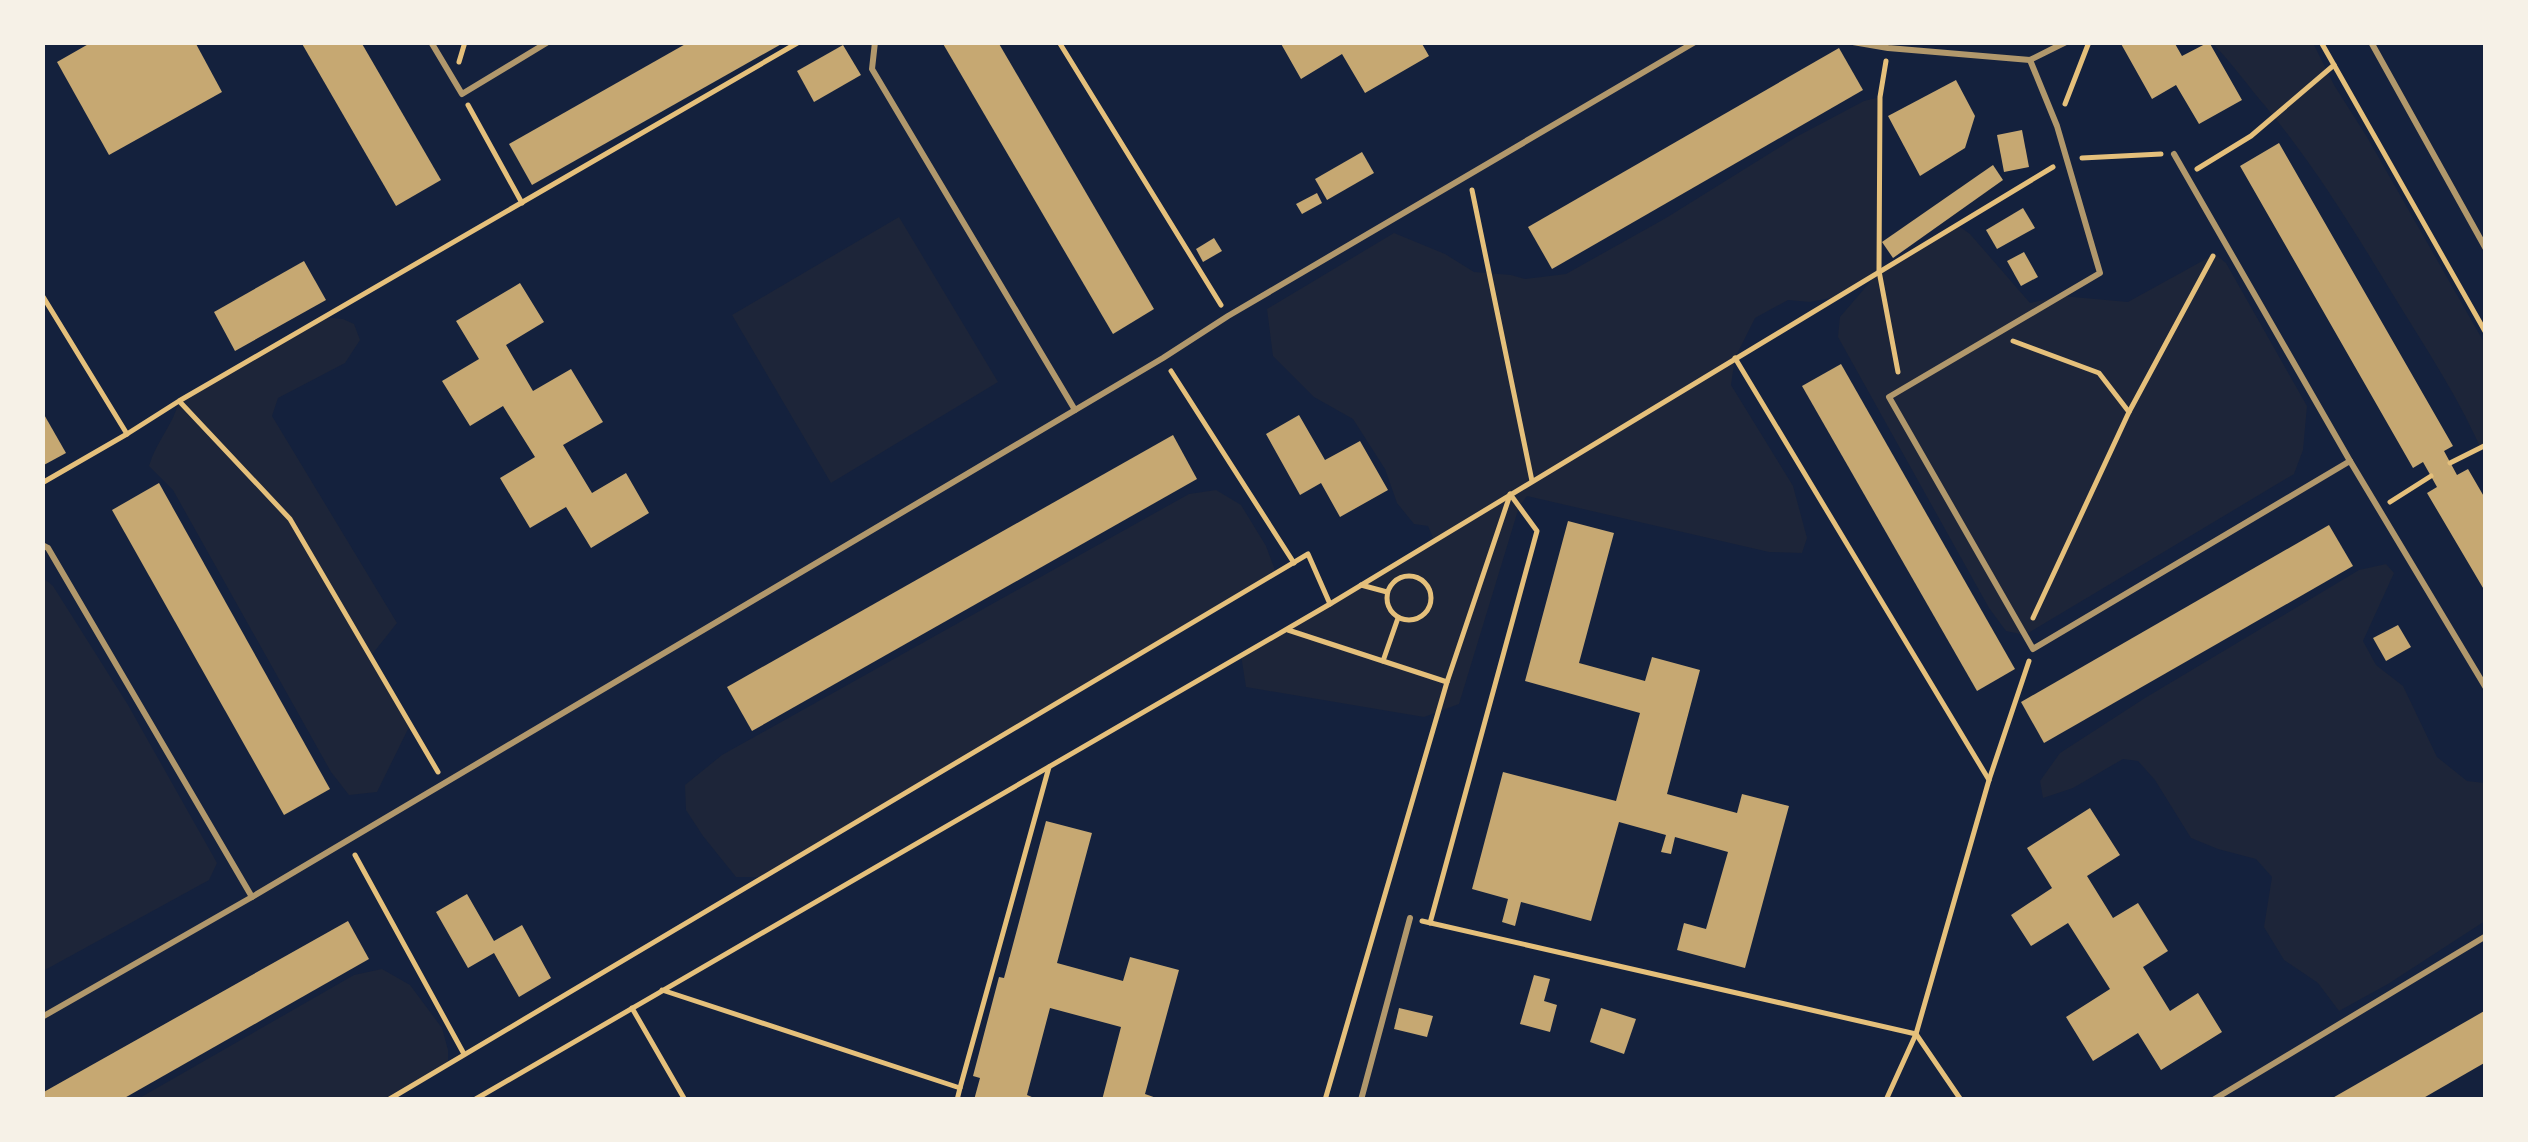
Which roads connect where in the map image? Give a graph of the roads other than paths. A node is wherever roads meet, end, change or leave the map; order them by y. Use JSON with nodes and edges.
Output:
{"nodes":[{"id":1,"x":431,"y":42,"type":"edge"},
{"id":2,"x":548,"y":42,"type":"edge"},
{"id":3,"x":875,"y":42,"type":"edge"},
{"id":4,"x":1695,"y":42,"type":"edge"},
{"id":5,"x":1852,"y":42,"type":"edge"},
{"id":6,"x":2066,"y":42,"type":"edge"},
{"id":7,"x":2371,"y":42,"type":"edge"},
{"id":8,"x":2030,"y":60,"type":"junction"},
{"id":9,"x":2174,"y":154,"type":"road end"},
{"id":10,"x":2486,"y":249,"type":"edge"},
{"id":11,"x":1075,"y":410,"type":"junction"},
{"id":12,"x":2350,"y":461,"type":"junction"},
{"id":13,"x":42,"y":545,"type":"edge"},
{"id":14,"x":2486,"y":688,"type":"edge"},
{"id":15,"x":252,"y":897,"type":"junction"},
{"id":16,"x":1410,"y":918,"type":"road end"},
{"id":17,"x":2486,"y":936,"type":"edge"},
{"id":18,"x":42,"y":1016,"type":"edge"},
{"id":19,"x":1362,"y":1100,"type":"edge"},
{"id":20,"x":2212,"y":1100,"type":"edge"}],
"edges":[{"from":1,"to":2,"type":"lane"},
{"from":3,"to":11,"type":"lane"},
{"from":4,"to":11,"type":"lane"},
{"from":5,"to":8,"type":"lane"},
{"from":6,"to":8,"type":"lane"},
{"from":7,"to":10,"type":"lane"},
{"from":8,"to":12,"type":"lane"},
{"from":9,"to":12,"type":"lane"},
{"from":11,"to":15,"type":"lane"},
{"from":12,"to":14,"type":"lane"},
{"from":13,"to":15,"type":"lane"},
{"from":15,"to":18,"type":"lane"},
{"from":16,"to":19,"type":"lane"},
{"from":17,"to":20,"type":"lane"}]}
